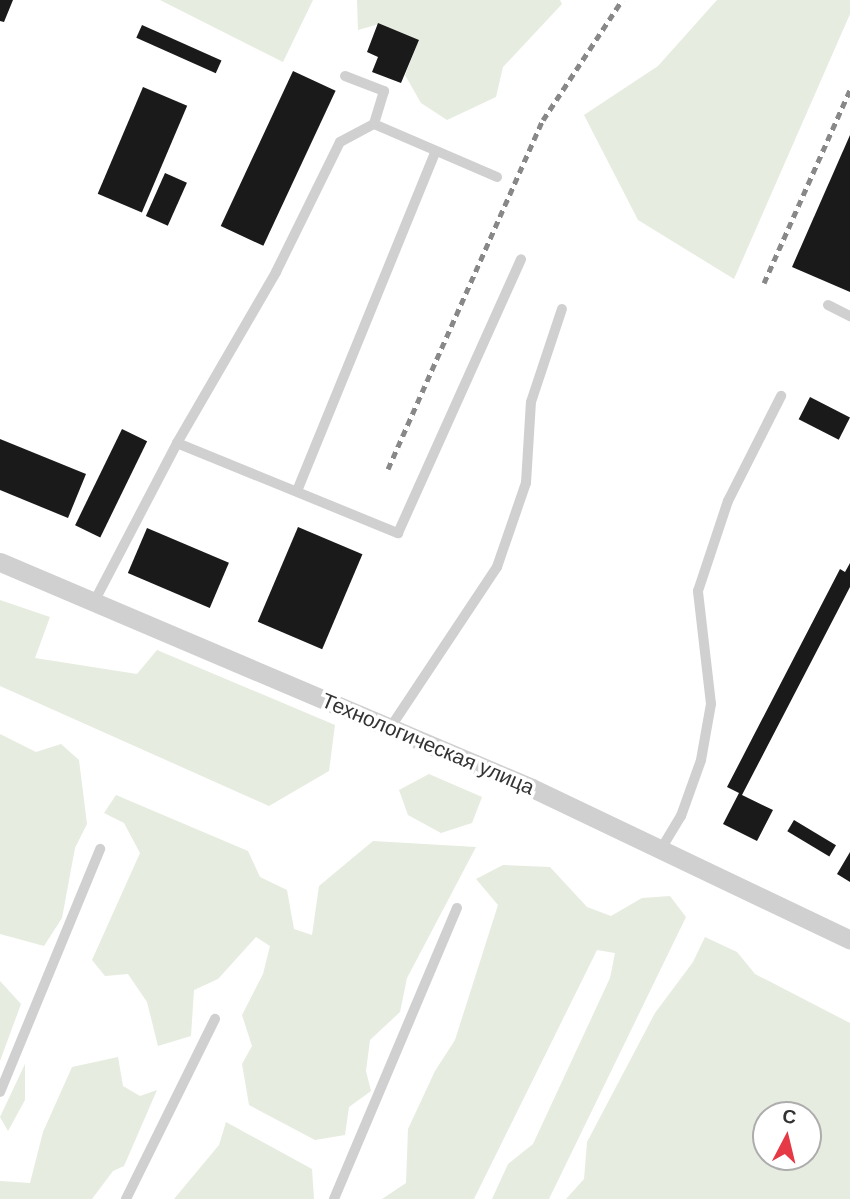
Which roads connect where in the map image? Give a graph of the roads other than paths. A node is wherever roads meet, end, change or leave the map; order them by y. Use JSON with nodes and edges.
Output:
{"nodes":[{"id":1,"x":345,"y":76,"type":"dead end"},
{"id":2,"x":374,"y":124,"type":"junction"},
{"id":3,"x":436,"y":151,"type":"junction"},
{"id":4,"x":496,"y":177,"type":"dead end"},
{"id":5,"x":521,"y":259,"type":"dead end"},
{"id":6,"x":828,"y":305,"type":"dead end"},
{"id":7,"x":562,"y":310,"type":"dead end"},
{"id":8,"x":850,"y":316,"type":"edge"},
{"id":9,"x":781,"y":397,"type":"dead end"},
{"id":10,"x":177,"y":443,"type":"junction"},
{"id":11,"x":297,"y":491,"type":"junction"},
{"id":12,"x":0,"y":562,"type":"edge"},
{"id":13,"x":94,"y":602,"type":"junction"},
{"id":14,"x":390,"y":727,"type":"junction"},
{"id":15,"x":100,"y":849,"type":"dead end"},
{"id":16,"x":661,"y":849,"type":"junction"},
{"id":17,"x":457,"y":908,"type":"dead end"},
{"id":18,"x":850,"y":940,"type":"edge"},
{"id":19,"x":215,"y":1019,"type":"dead end"},
{"id":20,"x":0,"y":1092,"type":"edge"},
{"id":21,"x":126,"y":1199,"type":"edge"},
{"id":22,"x":334,"y":1199,"type":"edge"}],
"edges":[{"from":1,"to":2,"type":"lane"},
{"from":2,"to":3,"type":"lane"},
{"from":2,"to":10,"type":"lane"},
{"from":3,"to":4,"type":"lane"},
{"from":3,"to":11,"type":"lane"},
{"from":5,"to":11,"type":"lane"},
{"from":6,"to":8,"type":"lane"},
{"from":7,"to":14,"type":"lane"},
{"from":9,"to":16,"type":"lane"},
{"from":10,"to":11,"type":"lane"},
{"from":10,"to":13,"type":"lane"},
{"from":12,"to":13,"type":"street","name":"Технологическая улица"},
{"from":13,"to":14,"type":"street","name":"Технологическая улица"},
{"from":14,"to":16,"type":"street","name":"Технологическая улица"},
{"from":15,"to":20,"type":"lane"},
{"from":16,"to":18,"type":"street","name":"Технологическая улица"},
{"from":17,"to":22,"type":"lane"},
{"from":19,"to":21,"type":"lane"}]}
